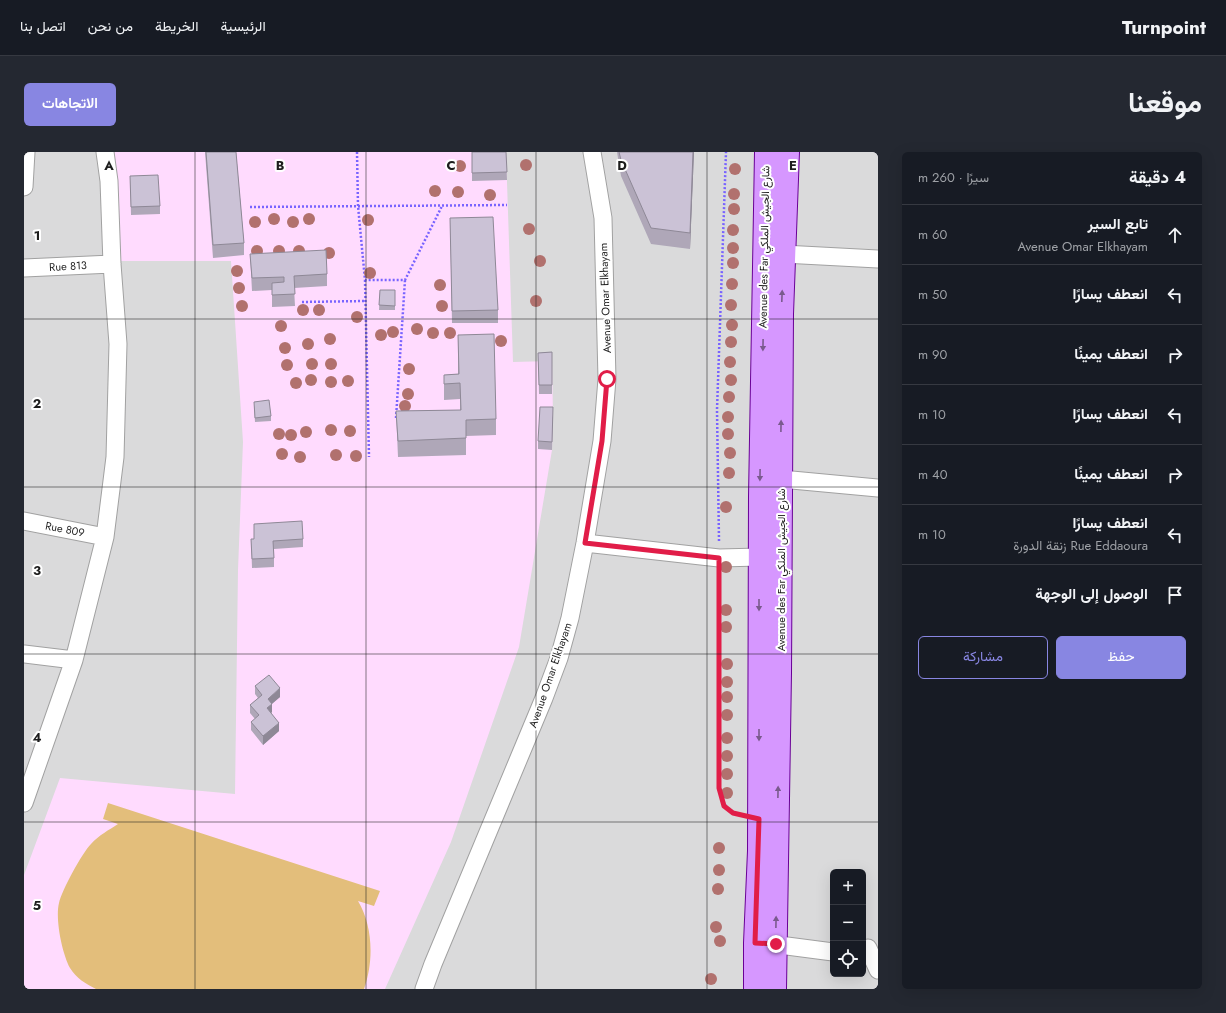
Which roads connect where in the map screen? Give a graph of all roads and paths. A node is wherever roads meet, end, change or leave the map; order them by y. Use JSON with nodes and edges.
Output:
{"nodes":[{"id":1,"x":26,"y":152,"type":"edge"},
{"id":2,"x":105,"y":152,"type":"edge"},
{"id":3,"x":357,"y":152,"type":"edge"},
{"id":4,"x":592,"y":152,"type":"edge"},
{"id":5,"x":726,"y":152,"type":"edge"},
{"id":6,"x":766,"y":152,"type":"edge"},
{"id":7,"x":788,"y":152,"type":"edge"},
{"id":8,"x":24,"y":187,"type":"edge"},
{"id":9,"x":507,"y":205,"type":"dead end"},
{"id":10,"x":358,"y":206,"type":"junction"},
{"id":11,"x":442,"y":206,"type":"junction"},
{"id":12,"x":250,"y":207,"type":"dead end"},
{"id":13,"x":784,"y":254,"type":"junction"},
{"id":14,"x":878,"y":259,"type":"edge"},
{"id":15,"x":112,"y":264,"type":"junction"},
{"id":16,"x":24,"y":268,"type":"edge"},
{"id":17,"x":365,"y":280,"type":"junction"},
{"id":18,"x":405,"y":280,"type":"junction"},
{"id":19,"x":365,"y":301,"type":"junction"},
{"id":20,"x":302,"y":302,"type":"dead end"},
{"id":21,"x":396,"y":418,"type":"edge"},
{"id":22,"x":369,"y":457,"type":"dead end"},
{"id":23,"x":781,"y":479,"type":"junction"},
{"id":24,"x":878,"y":488,"type":"edge"},
{"id":25,"x":24,"y":522,"type":"edge"},
{"id":26,"x":105,"y":537,"type":"junction"},
{"id":27,"x":585,"y":543,"type":"junction"},
{"id":28,"x":719,"y":558,"type":"junction"},
{"id":29,"x":760,"y":558,"type":"junction"},
{"id":30,"x":24,"y":654,"type":"edge"},
{"id":31,"x":74,"y":660,"type":"junction"},
{"id":32,"x":24,"y":803,"type":"edge"},
{"id":33,"x":759,"y":819,"type":"junction"},
{"id":34,"x":766,"y":944,"type":"junction"},
{"id":35,"x":870,"y":946,"type":"edge"},
{"id":36,"x":830,"y":952,"type":"edge"},
{"id":37,"x":878,"y":970,"type":"edge"},
{"id":38,"x":424,"y":989,"type":"edge"},
{"id":39,"x":755,"y":989,"type":"edge"},
{"id":40,"x":775,"y":989,"type":"edge"}],
"edges":[{"from":1,"to":8,"type":"street"},
{"from":2,"to":15,"type":"street"},
{"from":3,"to":10,"type":"path"},
{"from":4,"to":27,"type":"street","name":"Avenue Omar Elkhayam"},
{"from":5,"to":28,"type":"path"},
{"from":6,"to":29,"type":"main road","name":"Avenue des Far شارع الجيش الملكي","one_way":true},
{"from":7,"to":13,"type":"main road","name":"Avenue des Far شارع الجيش الملكي"},
{"from":9,"to":11,"type":"path"},
{"from":10,"to":11,"type":"path"},
{"from":10,"to":12,"type":"path"},
{"from":10,"to":17,"type":"path"},
{"from":11,"to":18,"type":"path"},
{"from":13,"to":14,"type":"street"},
{"from":23,"to":13,"type":"main road","name":"Avenue des Far شارع الجيش الملكي","one_way":true},
{"from":15,"to":16,"type":"street","name":"Rue 813"},
{"from":15,"to":26,"type":"street"},
{"from":17,"to":18,"type":"path"},
{"from":17,"to":19,"type":"path"},
{"from":18,"to":21,"type":"path"},
{"from":19,"to":20,"type":"path"},
{"from":19,"to":22,"type":"path"},
{"from":23,"to":24,"type":"street"},
{"from":34,"to":23,"type":"main road","name":"Avenue des Far شارع الجيش الملكي","one_way":true},
{"from":25,"to":26,"type":"street","name":"Rue 809"},
{"from":26,"to":31,"type":"street"},
{"from":27,"to":28,"type":"street"},
{"from":27,"to":38,"type":"street","name":"Avenue Omar Elkhayam"},
{"from":28,"to":29,"type":"street"},
{"from":28,"to":33,"type":"path"},
{"from":29,"to":33,"type":"main road","name":"Avenue des Far شارع الجيش الملكي","one_way":true},
{"from":30,"to":31,"type":"street"},
{"from":31,"to":32,"type":"street"},
{"from":33,"to":34,"type":"main road","name":"Avenue des Far شارع الجيش الملكي"},
{"from":34,"to":36,"type":"street"},
{"from":34,"to":39,"type":"main road","name":"Avenue des Far شارع الجيش الملكي"},
{"from":34,"to":40,"type":"main road","name":"Avenue des Far شارع الجيش الملكي"},
{"from":35,"to":37,"type":"street"}]}
